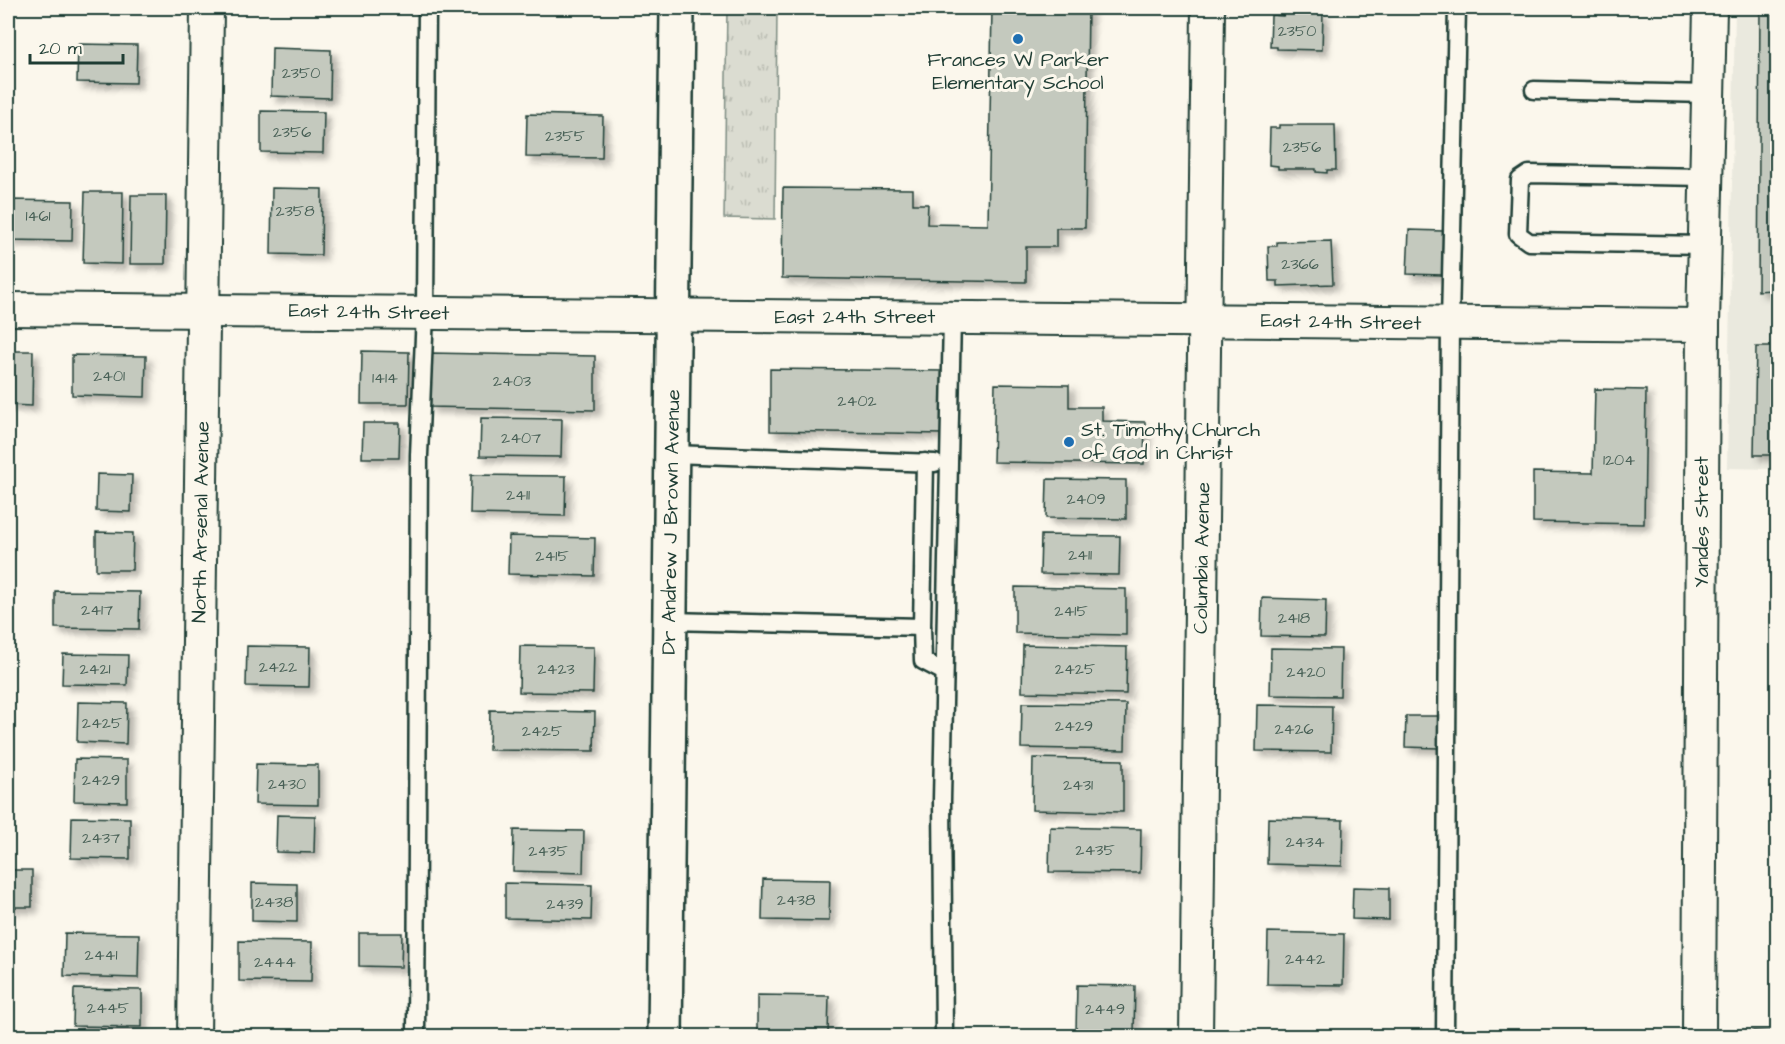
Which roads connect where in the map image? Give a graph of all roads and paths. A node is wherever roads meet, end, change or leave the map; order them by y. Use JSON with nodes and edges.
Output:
{"nodes":[{"id":1,"x":207,"y":8,"type":"edge"},
{"id":2,"x":427,"y":8,"type":"edge"},
{"id":3,"x":677,"y":8,"type":"edge"},
{"id":4,"x":1208,"y":8,"type":"edge"},
{"id":5,"x":1457,"y":8,"type":"edge"},
{"id":6,"x":1710,"y":8,"type":"edge"},
{"id":7,"x":1534,"y":90,"type":"dead end"},
{"id":8,"x":1708,"y":94,"type":"junction"},
{"id":9,"x":1706,"y":177,"type":"junction"},
{"id":10,"x":1705,"y":245,"type":"junction"},
{"id":11,"x":8,"y":309,"type":"edge"},
{"id":12,"x":203,"y":310,"type":"junction"},
{"id":13,"x":425,"y":313,"type":"junction"},
{"id":14,"x":674,"y":315,"type":"junction"},
{"id":15,"x":952,"y":318,"type":"junction"},
{"id":16,"x":1205,"y":320,"type":"junction"},
{"id":17,"x":1450,"y":323,"type":"junction"},
{"id":18,"x":1703,"y":325,"type":"junction"},
{"id":19,"x":672,"y":454,"type":"junction"},
{"id":20,"x":925,"y":462,"type":"junction"},
{"id":21,"x":949,"y":463,"type":"junction"},
{"id":22,"x":670,"y":621,"type":"junction"},
{"id":23,"x":922,"y":627,"type":"junction"},
{"id":24,"x":944,"y":672,"type":"junction"},
{"id":25,"x":194,"y":1036,"type":"edge"},
{"id":26,"x":416,"y":1036,"type":"edge"},
{"id":27,"x":665,"y":1036,"type":"edge"},
{"id":28,"x":944,"y":1036,"type":"edge"},
{"id":29,"x":1196,"y":1036,"type":"edge"},
{"id":30,"x":1446,"y":1036,"type":"edge"},
{"id":31,"x":1699,"y":1036,"type":"edge"}],
"edges":[{"from":1,"to":12,"type":"street","name":"North Arsenal Avenue"},
{"from":2,"to":13,"type":"lane"},
{"from":3,"to":14,"type":"main road","name":"Dr Andrew J Brown Avenue"},
{"from":4,"to":16,"type":"street","name":"Columbia Avenue"},
{"from":5,"to":17,"type":"lane"},
{"from":6,"to":8,"type":"street","name":"Yandes Street"},
{"from":7,"to":8,"type":"lane"},
{"from":8,"to":9,"type":"street","name":"Yandes Street"},
{"from":9,"to":10,"type":"street","name":"Yandes Street"},
{"from":9,"to":10,"type":"lane"},
{"from":10,"to":18,"type":"street","name":"Yandes Street"},
{"from":11,"to":12,"type":"street","name":"East 24th Street"},
{"from":12,"to":13,"type":"street","name":"East 24th Street"},
{"from":12,"to":25,"type":"street","name":"North Arsenal Avenue"},
{"from":13,"to":14,"type":"street","name":"East 24th Street"},
{"from":13,"to":26,"type":"lane"},
{"from":14,"to":15,"type":"street","name":"East 24th Street"},
{"from":14,"to":19,"type":"main road","name":"Dr Andrew J Brown Avenue"},
{"from":15,"to":16,"type":"street","name":"East 24th Street"},
{"from":15,"to":21,"type":"lane"},
{"from":16,"to":17,"type":"street","name":"East 24th Street"},
{"from":16,"to":29,"type":"street","name":"Columbia Avenue"},
{"from":17,"to":18,"type":"street","name":"East 24th Street"},
{"from":17,"to":30,"type":"lane"},
{"from":18,"to":31,"type":"street","name":"Yandes Street"},
{"from":19,"to":20,"type":"lane"},
{"from":19,"to":22,"type":"main road","name":"Dr Andrew J Brown Avenue"},
{"from":20,"to":21,"type":"lane"},
{"from":20,"to":23,"type":"lane"},
{"from":21,"to":24,"type":"lane"},
{"from":22,"to":23,"type":"lane"},
{"from":22,"to":27,"type":"main road","name":"Dr Andrew J Brown Avenue"},
{"from":23,"to":24,"type":"lane"},
{"from":24,"to":28,"type":"lane"}]}
